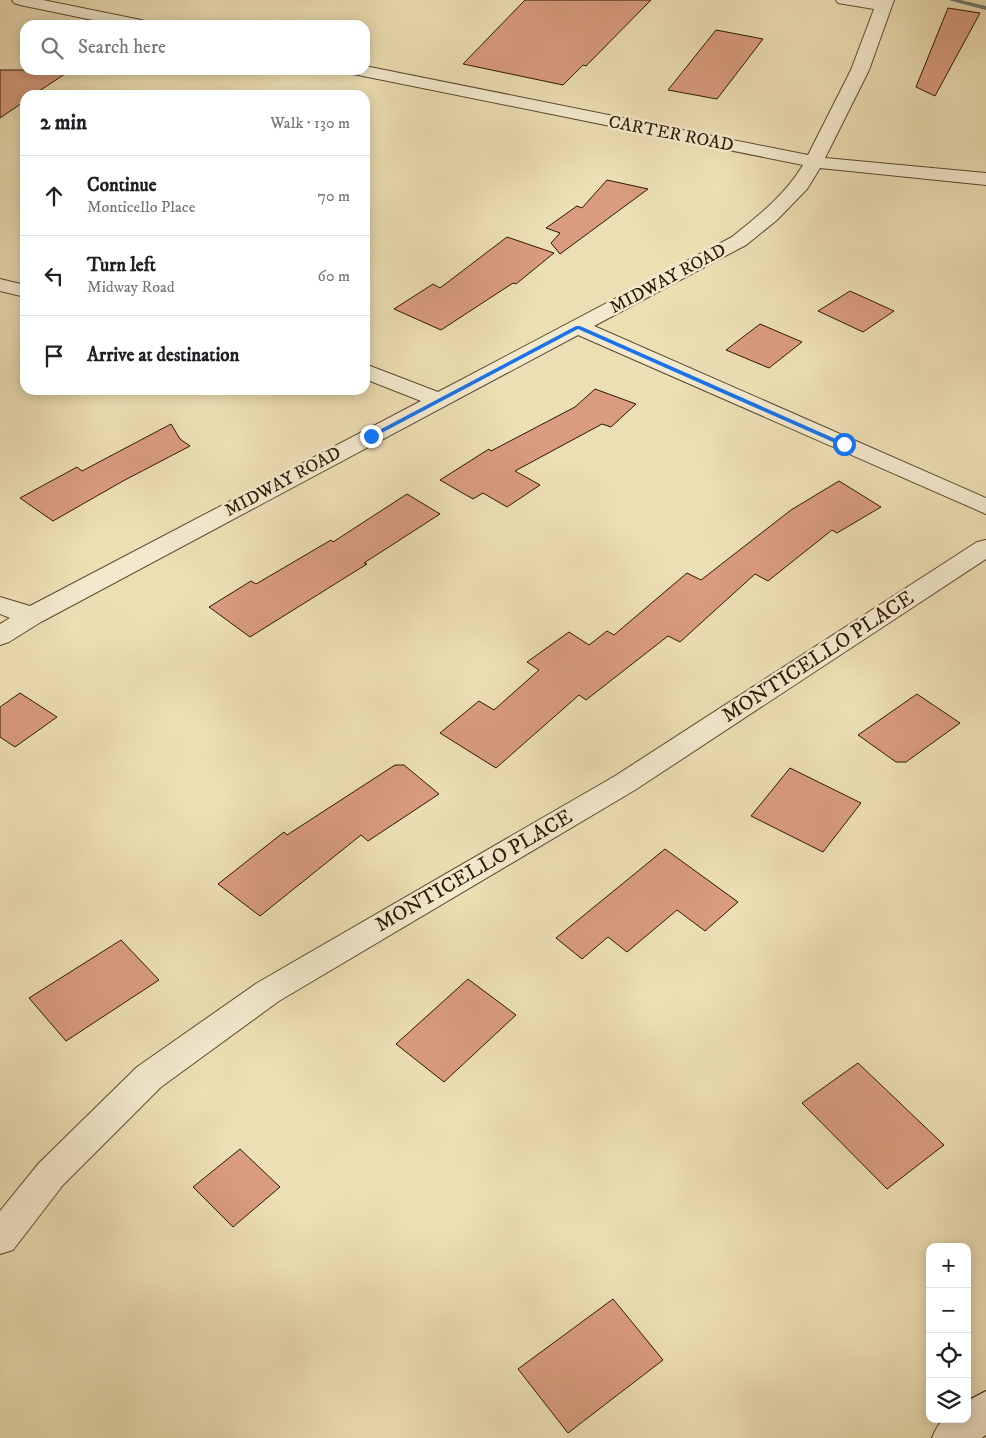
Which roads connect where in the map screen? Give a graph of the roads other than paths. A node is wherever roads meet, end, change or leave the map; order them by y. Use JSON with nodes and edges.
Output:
{"nodes":[{"id":1,"x":20,"y":0,"type":"edge"},
{"id":2,"x":844,"y":0,"type":"edge"},
{"id":3,"x":885,"y":3,"type":"edge"},
{"id":4,"x":116,"y":20,"type":"edge"},
{"id":5,"x":370,"y":72,"type":"edge"},
{"id":6,"x":814,"y":162,"type":"junction"},
{"id":7,"x":986,"y":179,"type":"edge"},
{"id":8,"x":0,"y":285,"type":"edge"},
{"id":9,"x":20,"y":290,"type":"edge"},
{"id":10,"x":578,"y":327,"type":"junction"},
{"id":11,"x":370,"y":373,"type":"edge"},
{"id":12,"x":439,"y":400,"type":"junction"},
{"id":13,"x":986,"y":507,"type":"edge"},
{"id":14,"x":986,"y":548,"type":"edge"},
{"id":15,"x":0,"y":605,"type":"edge"},
{"id":16,"x":32,"y":616,"type":"junction"},
{"id":17,"x":0,"y":636,"type":"edge"},
{"id":18,"x":0,"y":1238,"type":"edge"},
{"id":19,"x":986,"y":1410,"type":"edge"},
{"id":20,"x":952,"y":1438,"type":"edge"}],
"edges":[{"from":1,"to":4,"type":"street"},
{"from":2,"to":3,"type":"street"},
{"from":3,"to":6,"type":"street","name":"MIDWAY ROAD"},
{"from":5,"to":6,"type":"street","name":"CARTER ROAD"},
{"from":6,"to":7,"type":"street","name":"CARTER ROAD"},
{"from":6,"to":10,"type":"street","name":"MIDWAY ROAD"},
{"from":8,"to":9,"type":"street"},
{"from":10,"to":12,"type":"street","name":"MIDWAY ROAD"},
{"from":10,"to":13,"type":"street"},
{"from":11,"to":12,"type":"street"},
{"from":12,"to":16,"type":"street","name":"MIDWAY ROAD"},
{"from":14,"to":18,"type":"street","name":"MONTICELLO PLACE"},
{"from":15,"to":16,"type":"street"},
{"from":16,"to":17,"type":"street","name":"MIDWAY ROAD"},
{"from":19,"to":20,"type":"street"}]}
